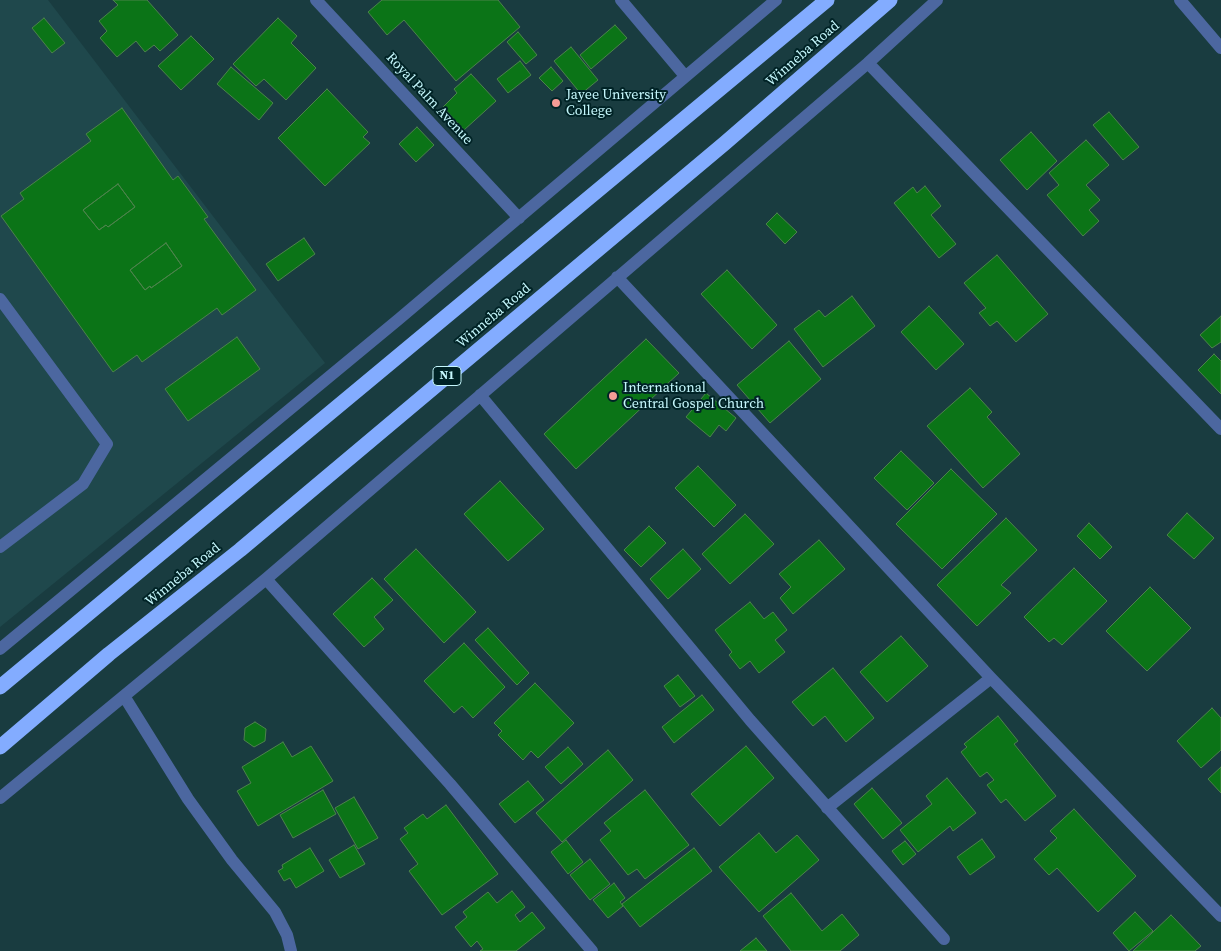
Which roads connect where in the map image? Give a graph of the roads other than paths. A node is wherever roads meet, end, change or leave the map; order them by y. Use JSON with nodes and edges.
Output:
{"nodes":[{"id":1,"x":316,"y":0,"type":"edge"},
{"id":2,"x":621,"y":0,"type":"edge"},
{"id":3,"x":776,"y":0,"type":"edge"},
{"id":4,"x":827,"y":0,"type":"edge"},
{"id":5,"x":890,"y":0,"type":"edge"},
{"id":6,"x":938,"y":0,"type":"edge"},
{"id":7,"x":1180,"y":0,"type":"edge"},
{"id":8,"x":1221,"y":48,"type":"edge"},
{"id":9,"x":868,"y":63,"type":"junction"},
{"id":10,"x":685,"y":76,"type":"junction"},
{"id":11,"x":519,"y":218,"type":"junction"},
{"id":12,"x":617,"y":277,"type":"junction"},
{"id":13,"x":0,"y":298,"type":"edge"},
{"id":14,"x":480,"y":396,"type":"junction"},
{"id":15,"x":1221,"y":428,"type":"edge"},
{"id":16,"x":0,"y":547,"type":"edge"},
{"id":17,"x":266,"y":579,"type":"junction"},
{"id":18,"x":0,"y":649,"type":"edge"},
{"id":19,"x":991,"y":678,"type":"junction"},
{"id":20,"x":0,"y":687,"type":"edge"},
{"id":21,"x":124,"y":696,"type":"junction"},
{"id":22,"x":0,"y":748,"type":"edge"},
{"id":23,"x":0,"y":798,"type":"edge"},
{"id":24,"x":828,"y":808,"type":"junction"},
{"id":25,"x":1221,"y":916,"type":"edge"},
{"id":26,"x":944,"y":939,"type":"dead end"},
{"id":27,"x":291,"y":951,"type":"edge"},
{"id":28,"x":592,"y":951,"type":"edge"}],
"edges":[{"from":1,"to":11,"type":"street","name":"Royal Palm Avenue"},
{"from":2,"to":10,"type":"street"},
{"from":3,"to":10,"type":"street"},
{"from":4,"to":20,"type":"highway","name":"Winneba Road"},
{"from":5,"to":22,"type":"highway","name":"Winneba Road","number":"N1"},
{"from":6,"to":9,"type":"street"},
{"from":7,"to":8,"type":"street"},
{"from":9,"to":12,"type":"street"},
{"from":9,"to":15,"type":"street"},
{"from":10,"to":11,"type":"street"},
{"from":11,"to":18,"type":"street"},
{"from":12,"to":14,"type":"street"},
{"from":12,"to":19,"type":"street"},
{"from":13,"to":16,"type":"street"},
{"from":14,"to":17,"type":"street"},
{"from":14,"to":24,"type":"street"},
{"from":17,"to":21,"type":"street"},
{"from":17,"to":28,"type":"street"},
{"from":19,"to":24,"type":"street"},
{"from":19,"to":25,"type":"street"},
{"from":21,"to":23,"type":"street"},
{"from":21,"to":27,"type":"street"},
{"from":24,"to":26,"type":"street"}]}
